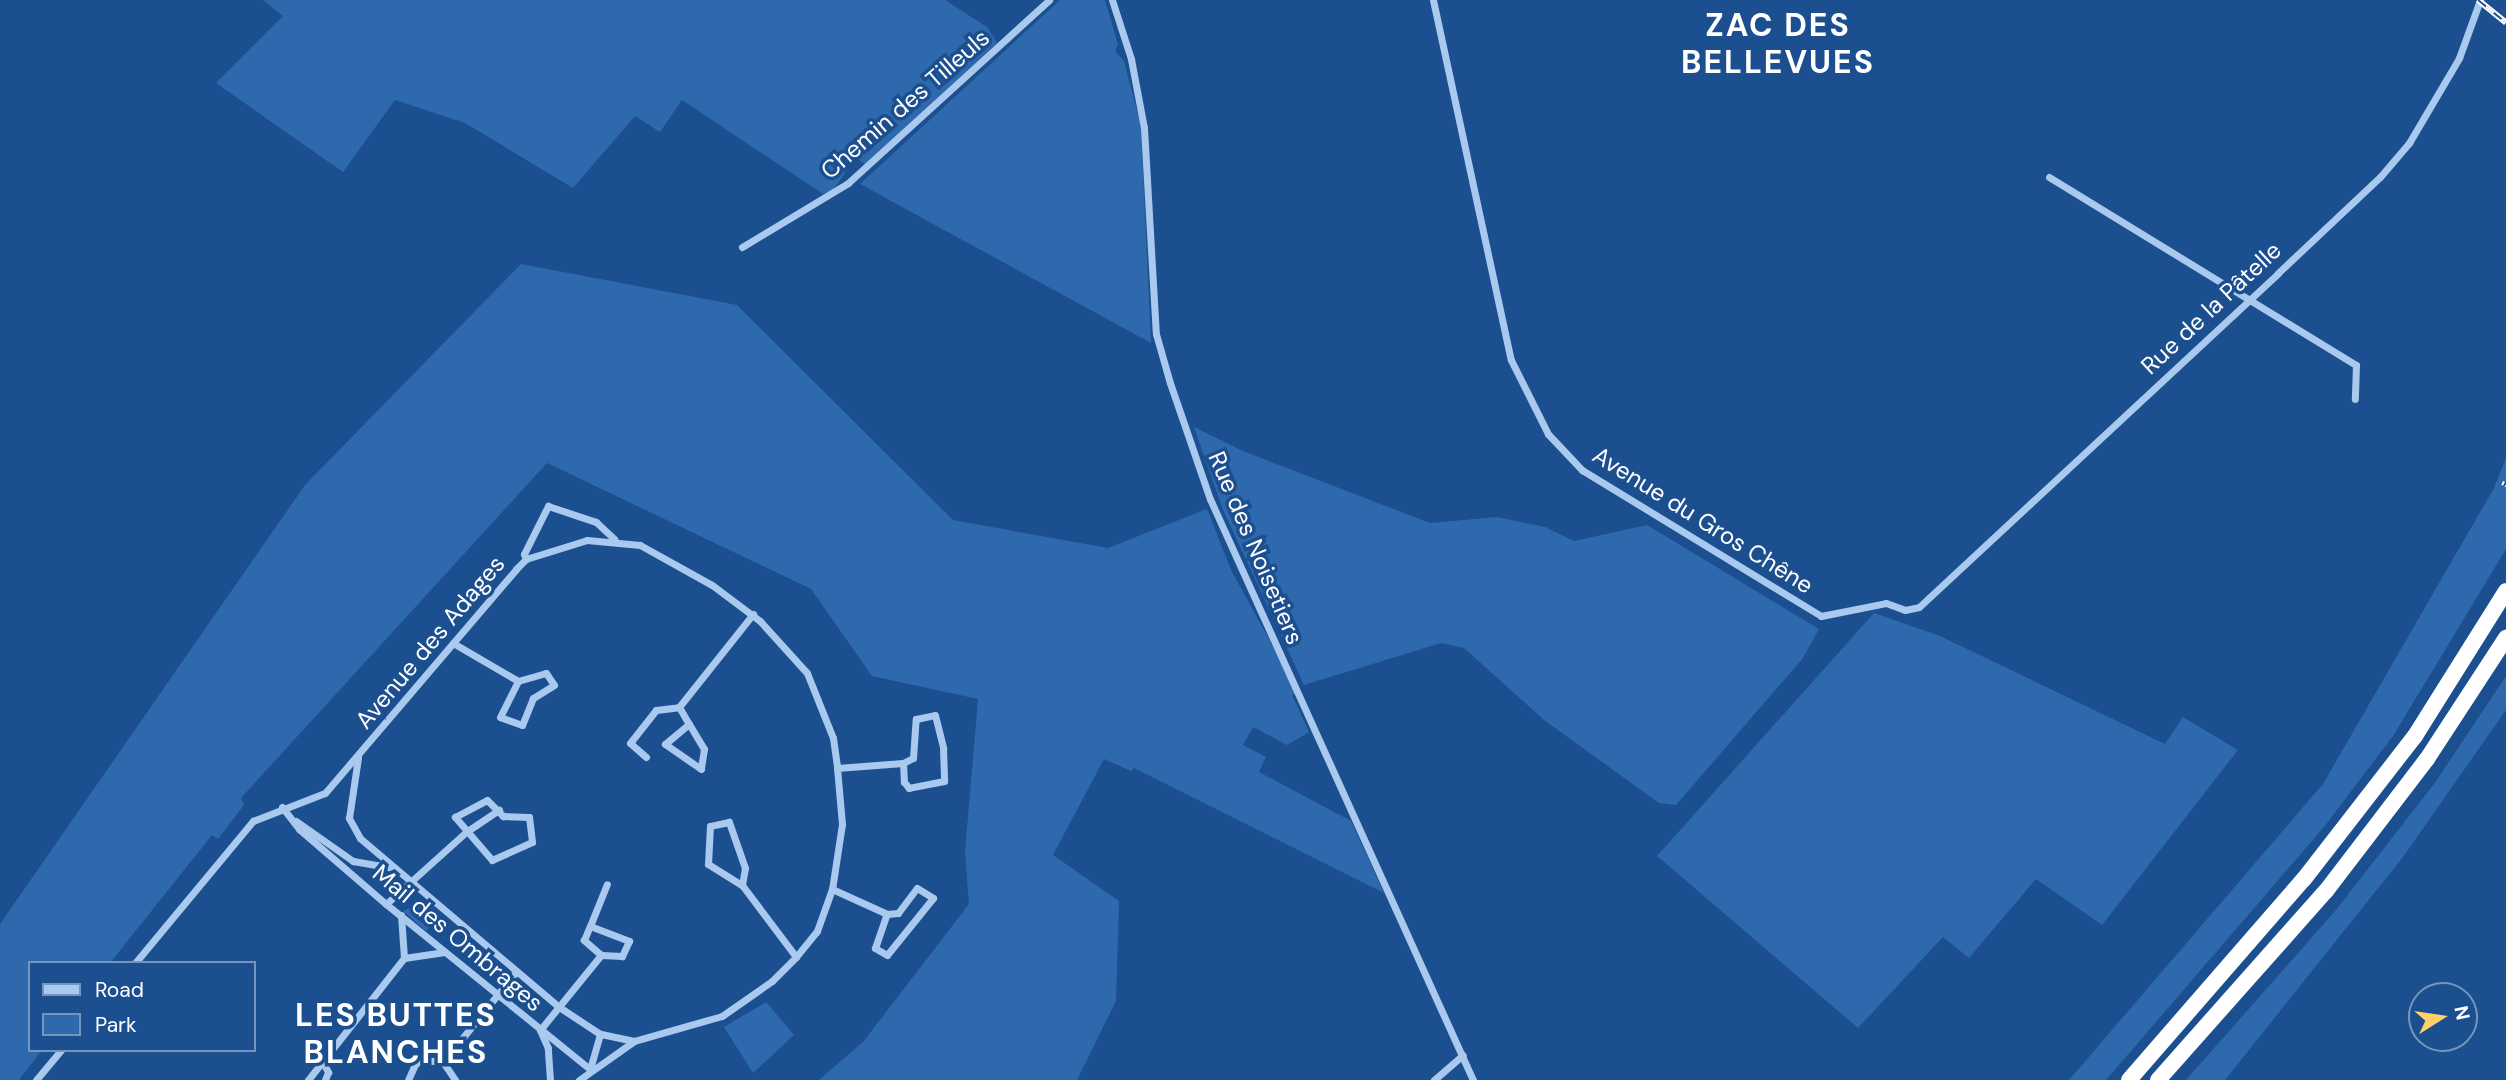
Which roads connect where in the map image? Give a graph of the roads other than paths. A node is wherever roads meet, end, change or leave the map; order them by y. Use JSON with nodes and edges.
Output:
{"nodes":[{"id":1,"x":1049,"y":0,"type":"edge"},
{"id":2,"x":1112,"y":0,"type":"edge"},
{"id":3,"x":1433,"y":0,"type":"edge"},
{"id":4,"x":2480,"y":0,"type":"edge"},
{"id":5,"x":2049,"y":177,"type":"dead end"},
{"id":6,"x":742,"y":247,"type":"dead end"},
{"id":7,"x":2250,"y":298,"type":"junction"},
{"id":8,"x":2354,"y":398,"type":"dead end"},
{"id":9,"x":614,"y":539,"type":"junction"},
{"id":10,"x":526,"y":559,"type":"junction"},
{"id":11,"x":2506,"y":590,"type":"edge"},
{"id":12,"x":1919,"y":607,"type":"joint"},
{"id":13,"x":753,"y":614,"type":"junction"},
{"id":14,"x":2506,"y":638,"type":"edge"},
{"id":15,"x":453,"y":643,"type":"junction"},
{"id":16,"x":518,"y":681,"type":"junction"},
{"id":17,"x":679,"y":707,"type":"junction"},
{"id":18,"x":689,"y":724,"type":"junction"},
{"id":19,"x":646,"y":757,"type":"dead end"},
{"id":20,"x":358,"y":758,"type":"junction"},
{"id":21,"x":903,"y":763,"type":"junction"},
{"id":22,"x":837,"y":768,"type":"junction"},
{"id":23,"x":282,"y":807,"type":"junction"},
{"id":24,"x":499,"y":810,"type":"junction"},
{"id":25,"x":296,"y":821,"type":"junction"},
{"id":26,"x":466,"y":832,"type":"junction"},
{"id":27,"x":393,"y":868,"type":"junction"},
{"id":28,"x":410,"y":881,"type":"junction"},
{"id":29,"x":607,"y":884,"type":"dead end"},
{"id":30,"x":742,"y":884,"type":"junction"},
{"id":31,"x":832,"y":889,"type":"junction"},
{"id":32,"x":386,"y":904,"type":"junction"},
{"id":33,"x":887,"y":914,"type":"junction"},
{"id":34,"x":401,"y":915,"type":"junction"},
{"id":35,"x":590,"y":926,"type":"junction"},
{"id":36,"x":446,"y":952,"type":"junction"},
{"id":37,"x":601,"y":955,"type":"junction"},
{"id":38,"x":796,"y":957,"type":"junction"},
{"id":39,"x":404,"y":958,"type":"junction"},
{"id":40,"x":137,"y":961,"type":"edge"},
{"id":41,"x":516,"y":972,"type":"junction"},
{"id":42,"x":497,"y":996,"type":"junction"},
{"id":43,"x":559,"y":1007,"type":"junction"},
{"id":44,"x":540,"y":1030,"type":"junction"},
{"id":45,"x":600,"y":1034,"type":"junction"},
{"id":46,"x":634,"y":1041,"type":"junction"},
{"id":47,"x":59,"y":1052,"type":"edge"},
{"id":48,"x":1463,"y":1055,"type":"junction"},
{"id":49,"x":321,"y":1060,"type":"junction"},
{"id":50,"x":443,"y":1062,"type":"junction"},
{"id":51,"x":590,"y":1069,"type":"junction"},
{"id":52,"x":36,"y":1080,"type":"edge"},
{"id":53,"x":308,"y":1080,"type":"edge"},
{"id":54,"x":325,"y":1080,"type":"edge"},
{"id":55,"x":408,"y":1080,"type":"edge"},
{"id":56,"x":455,"y":1080,"type":"edge"},
{"id":57,"x":550,"y":1080,"type":"edge"},
{"id":58,"x":579,"y":1080,"type":"edge"},
{"id":59,"x":1434,"y":1080,"type":"edge"},
{"id":60,"x":1473,"y":1080,"type":"edge"},
{"id":61,"x":2129,"y":1080,"type":"edge"},
{"id":62,"x":2158,"y":1080,"type":"edge"}],
"edges":[{"from":1,"to":6,"type":"street","name":"Chemin des Tilleuls"},
{"from":2,"to":48,"type":"street","name":"Rue des Noisetiers"},
{"from":3,"to":12,"type":"street","name":"Avenue du Gros Chêne"},
{"from":4,"to":7,"type":"street","name":"Rue de la Pâtelle"},
{"from":5,"to":7,"type":"street"},
{"from":7,"to":8,"type":"street"},
{"from":7,"to":12,"type":"street","name":"Rue de la Pâtelle"},
{"from":9,"to":10,"type":"street","name":"Avenue des Adages"},
{"from":9,"to":10,"type":"street"},
{"from":9,"to":13,"type":"street","name":"Avenue des Adages"},
{"from":10,"to":15,"type":"street","name":"Avenue des Adages"},
{"from":11,"to":61,"type":"highway"},
{"from":13,"to":17,"type":"street"},
{"from":13,"to":22,"type":"street","name":"Avenue des Adages"},
{"from":14,"to":62,"type":"highway"},
{"from":15,"to":16,"type":"street"},
{"from":15,"to":20,"type":"street","name":"Avenue des Adages"},
{"from":16,"to":16,"type":"street"},
{"from":17,"to":18,"type":"street"},
{"from":17,"to":19,"type":"street"},
{"from":18,"to":18,"type":"street"},
{"from":20,"to":23,"type":"street","name":"Avenue des Adages"},
{"from":20,"to":27,"type":"street","name":"Mail des Ombrages"},
{"from":21,"to":21,"type":"street"},
{"from":21,"to":22,"type":"street"},
{"from":22,"to":31,"type":"street","name":"Avenue des Adages"},
{"from":23,"to":25,"type":"street","name":"Mail des Ombrages"},
{"from":23,"to":40,"type":"street","name":"Avenue des Adages"},
{"from":24,"to":26,"type":"street"},
{"from":24,"to":26,"type":"street"},
{"from":24,"to":26,"type":"street"},
{"from":25,"to":27,"type":"street"},
{"from":25,"to":32,"type":"street","name":"Mail des Ombrages"},
{"from":26,"to":28,"type":"street"},
{"from":27,"to":28,"type":"street","name":"Mail des Ombrages"},
{"from":28,"to":32,"type":"street"},
{"from":28,"to":41,"type":"street","name":"Mail des Ombrages"},
{"from":29,"to":35,"type":"street"},
{"from":30,"to":30,"type":"street"},
{"from":30,"to":38,"type":"street"},
{"from":31,"to":33,"type":"street"},
{"from":31,"to":38,"type":"street","name":"Avenue des Adages"},
{"from":32,"to":34,"type":"street","name":"Mail des Ombrages"},
{"from":33,"to":33,"type":"street"},
{"from":34,"to":36,"type":"street","name":"Mail des Ombrages"},
{"from":34,"to":39,"type":"street"},
{"from":35,"to":37,"type":"street"},
{"from":35,"to":37,"type":"street"},
{"from":36,"to":39,"type":"street"},
{"from":36,"to":42,"type":"street","name":"Mail des Ombrages"},
{"from":37,"to":43,"type":"street"},
{"from":38,"to":46,"type":"street","name":"Avenue des Adages"},
{"from":39,"to":49,"type":"street"},
{"from":41,"to":42,"type":"street"},
{"from":41,"to":43,"type":"street","name":"Mail des Ombrages"},
{"from":42,"to":44,"type":"street","name":"Mail des Ombrages"},
{"from":42,"to":50,"type":"street"},
{"from":43,"to":44,"type":"street"},
{"from":43,"to":45,"type":"street","name":"Mail des Ombrages"},
{"from":44,"to":51,"type":"street","name":"Mail des Ombrages"},
{"from":44,"to":57,"type":"street"},
{"from":45,"to":46,"type":"street","name":"Mail des Ombrages"},
{"from":45,"to":51,"type":"street"},
{"from":46,"to":51,"type":"street"},
{"from":47,"to":52,"type":"street"},
{"from":48,"to":59,"type":"street"},
{"from":48,"to":60,"type":"street","name":"Rue des Noisetiers"},
{"from":49,"to":53,"type":"street"},
{"from":49,"to":54,"type":"street"},
{"from":50,"to":55,"type":"street"},
{"from":50,"to":56,"type":"street"},
{"from":51,"to":58,"type":"street"}]}
